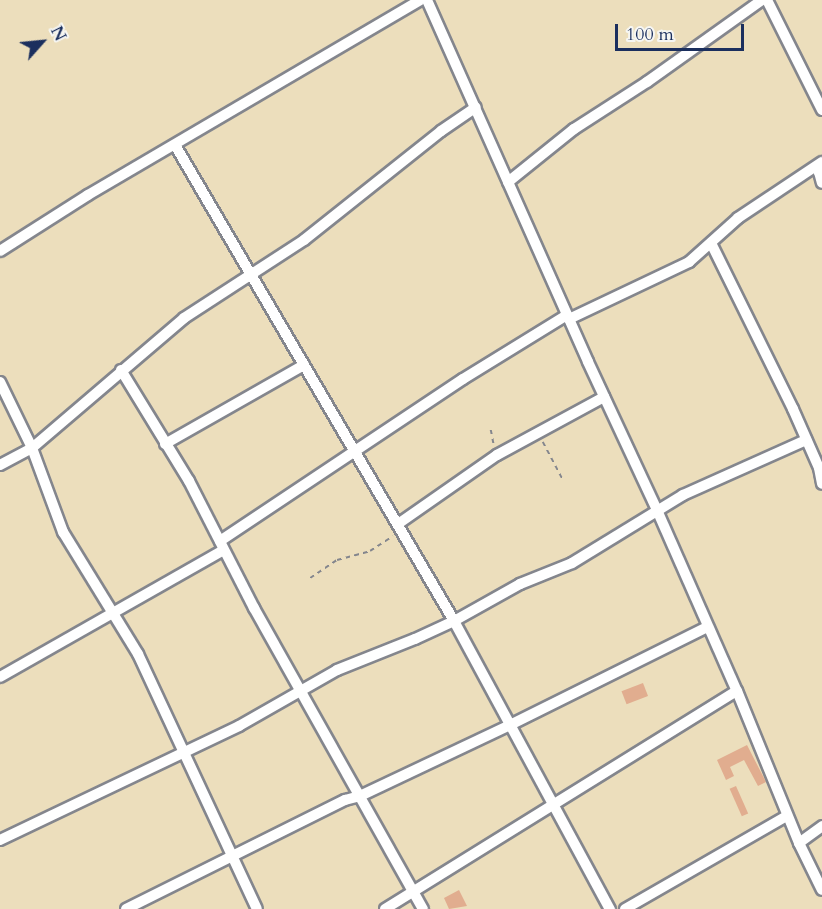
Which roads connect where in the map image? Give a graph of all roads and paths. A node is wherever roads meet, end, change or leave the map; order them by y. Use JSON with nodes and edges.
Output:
{"nodes":[{"id":1,"x":420,"y":0,"type":"edge"},
{"id":2,"x":427,"y":0,"type":"edge"},
{"id":3,"x":762,"y":0,"type":"edge"},
{"id":4,"x":767,"y":0,"type":"edge"},
{"id":5,"x":476,"y":107,"type":"junction"},
{"id":6,"x":822,"y":110,"type":"edge"},
{"id":7,"x":175,"y":145,"type":"junction"},
{"id":8,"x":822,"y":164,"type":"edge"},
{"id":9,"x":508,"y":182,"type":"junction"},
{"id":10,"x":822,"y":183,"type":"edge"},
{"id":11,"x":711,"y":243,"type":"junction"},
{"id":12,"x":0,"y":251,"type":"edge"},
{"id":13,"x":252,"y":274,"type":"junction"},
{"id":14,"x":568,"y":317,"type":"junction"},
{"id":15,"x":304,"y":365,"type":"junction"},
{"id":16,"x":121,"y":370,"type":"junction"},
{"id":17,"x":0,"y":382,"type":"edge"},
{"id":18,"x":604,"y":397,"type":"junction"},
{"id":19,"x":491,"y":430,"type":"dead end"},
{"id":20,"x":539,"y":431,"type":"junction"},
{"id":21,"x":806,"y":440,"type":"junction"},
{"id":22,"x":165,"y":444,"type":"junction"},
{"id":23,"x":32,"y":448,"type":"junction"},
{"id":24,"x":355,"y":452,"type":"junction"},
{"id":25,"x":497,"y":455,"type":"junction"},
{"id":26,"x":0,"y":465,"type":"edge"},
{"id":27,"x":562,"y":478,"type":"dead end"},
{"id":28,"x":822,"y":484,"type":"edge"},
{"id":29,"x":657,"y":510,"type":"junction"},
{"id":30,"x":400,"y":527,"type":"junction"},
{"id":31,"x":222,"y":545,"type":"junction"},
{"id":32,"x":310,"y":578,"type":"dead end"},
{"id":33,"x":112,"y":611,"type":"junction"},
{"id":34,"x":454,"y":621,"type":"junction"},
{"id":35,"x":707,"y":627,"type":"junction"},
{"id":36,"x":0,"y":677,"type":"edge"},
{"id":37,"x":300,"y":689,"type":"junction"},
{"id":38,"x":737,"y":691,"type":"junction"},
{"id":39,"x":512,"y":724,"type":"junction"},
{"id":40,"x":184,"y":753,"type":"junction"},
{"id":41,"x":360,"y":796,"type":"junction"},
{"id":42,"x":554,"y":807,"type":"junction"},
{"id":43,"x":788,"y":816,"type":"junction"},
{"id":44,"x":822,"y":826,"type":"edge"},
{"id":45,"x":0,"y":840,"type":"edge"},
{"id":46,"x":798,"y":843,"type":"junction"},
{"id":47,"x":231,"y":856,"type":"junction"},
{"id":48,"x":822,"y":890,"type":"edge"},
{"id":49,"x":415,"y":891,"type":"junction"},
{"id":50,"x":126,"y":909,"type":"edge"},
{"id":51,"x":257,"y":909,"type":"edge"},
{"id":52,"x":385,"y":909,"type":"edge"},
{"id":53,"x":423,"y":909,"type":"edge"},
{"id":54,"x":610,"y":909,"type":"edge"},
{"id":55,"x":625,"y":909,"type":"edge"}],
"edges":[{"from":1,"to":7,"type":"street"},
{"from":2,"to":5,"type":"street"},
{"from":3,"to":9,"type":"street"},
{"from":4,"to":6,"type":"street"},
{"from":5,"to":9,"type":"street"},
{"from":5,"to":13,"type":"street"},
{"from":7,"to":12,"type":"street"},
{"from":7,"to":13,"type":"street"},
{"from":8,"to":10,"type":"street"},
{"from":8,"to":11,"type":"street"},
{"from":9,"to":14,"type":"street"},
{"from":11,"to":14,"type":"street"},
{"from":11,"to":21,"type":"street"},
{"from":13,"to":15,"type":"street"},
{"from":13,"to":16,"type":"street"},
{"from":14,"to":18,"type":"street"},
{"from":14,"to":24,"type":"street"},
{"from":15,"to":22,"type":"street"},
{"from":15,"to":24,"type":"street"},
{"from":16,"to":22,"type":"street"},
{"from":16,"to":23,"type":"street"},
{"from":17,"to":23,"type":"street"},
{"from":18,"to":20,"type":"street"},
{"from":18,"to":29,"type":"street"},
{"from":19,"to":25,"type":"path"},
{"from":20,"to":25,"type":"street"},
{"from":20,"to":27,"type":"path"},
{"from":21,"to":28,"type":"street"},
{"from":21,"to":29,"type":"street"},
{"from":22,"to":31,"type":"street"},
{"from":23,"to":26,"type":"street"},
{"from":23,"to":33,"type":"street"},
{"from":24,"to":30,"type":"street"},
{"from":24,"to":31,"type":"street"},
{"from":25,"to":30,"type":"street"},
{"from":29,"to":34,"type":"street"},
{"from":29,"to":35,"type":"street"},
{"from":30,"to":32,"type":"path"},
{"from":30,"to":34,"type":"street"},
{"from":31,"to":33,"type":"street"},
{"from":31,"to":37,"type":"street"},
{"from":33,"to":36,"type":"street"},
{"from":33,"to":40,"type":"street"},
{"from":34,"to":37,"type":"street"},
{"from":34,"to":39,"type":"street"},
{"from":35,"to":38,"type":"street"},
{"from":35,"to":39,"type":"street"},
{"from":37,"to":40,"type":"street"},
{"from":37,"to":41,"type":"street"},
{"from":38,"to":42,"type":"street"},
{"from":38,"to":43,"type":"street"},
{"from":39,"to":41,"type":"street"},
{"from":39,"to":42,"type":"street"},
{"from":40,"to":45,"type":"street"},
{"from":40,"to":47,"type":"street"},
{"from":41,"to":47,"type":"street"},
{"from":41,"to":49,"type":"street"},
{"from":42,"to":49,"type":"street"},
{"from":42,"to":54,"type":"street"},
{"from":43,"to":46,"type":"street"},
{"from":43,"to":55,"type":"street"},
{"from":44,"to":46,"type":"street"},
{"from":46,"to":48,"type":"street"},
{"from":47,"to":50,"type":"street"},
{"from":47,"to":51,"type":"street"},
{"from":49,"to":52,"type":"street"},
{"from":49,"to":53,"type":"street"}]}
